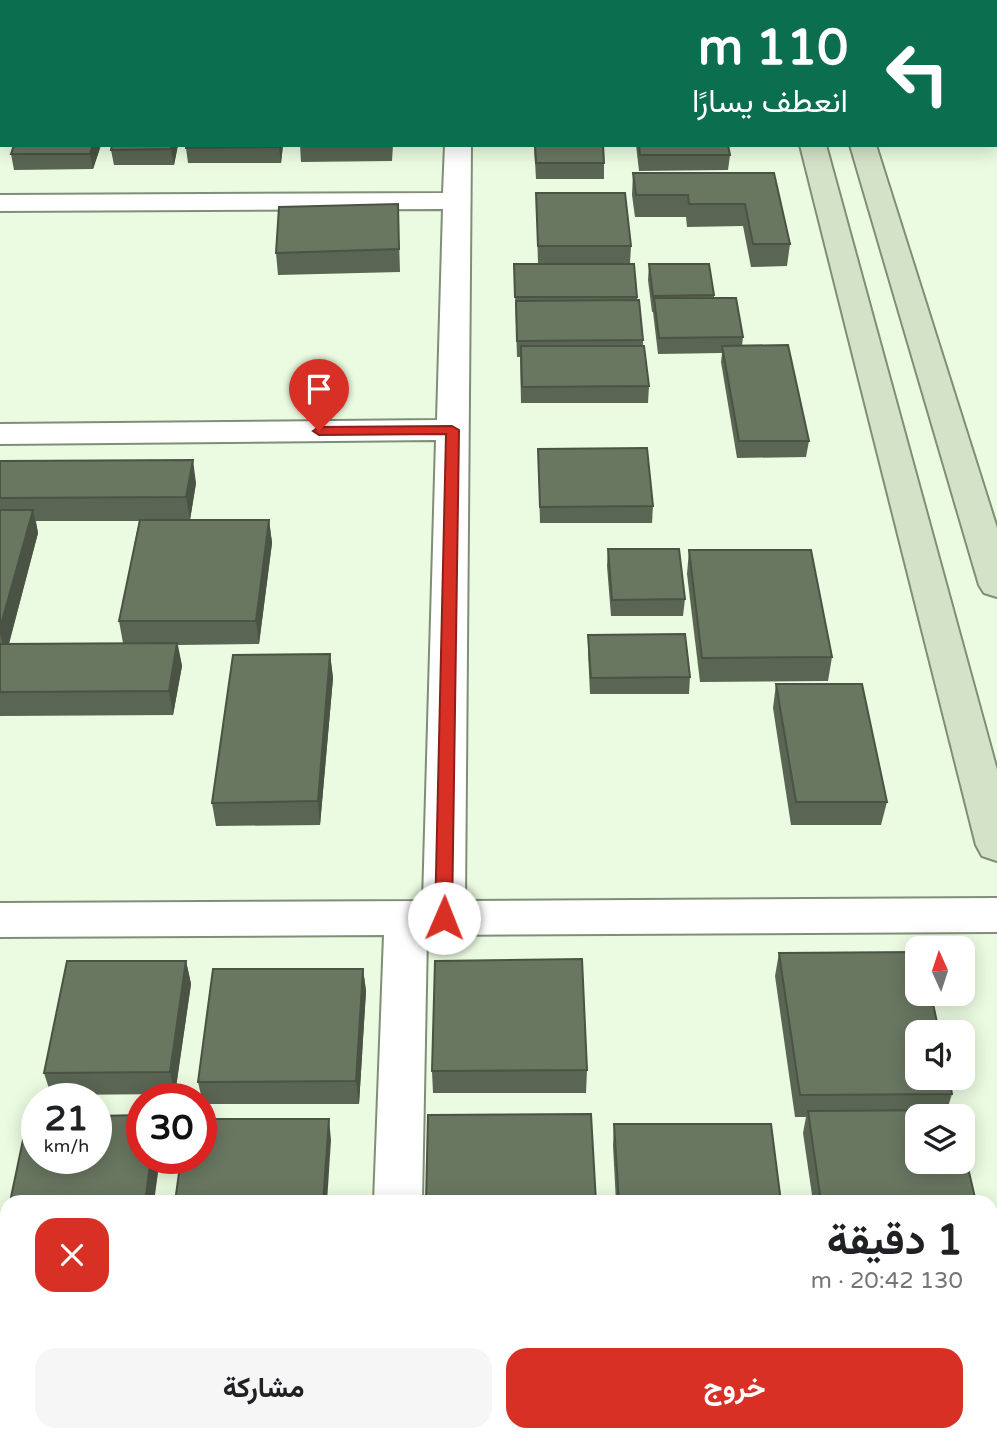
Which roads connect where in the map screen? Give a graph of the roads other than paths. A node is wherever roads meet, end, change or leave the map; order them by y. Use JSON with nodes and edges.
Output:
{"nodes":[{"id":1,"x":458,"y":147,"type":"edge"},
{"id":2,"x":815,"y":147,"type":"edge"},
{"id":3,"x":864,"y":147,"type":"edge"},
{"id":4,"x":457,"y":201,"type":"junction"},
{"id":5,"x":0,"y":203,"type":"edge"},
{"id":6,"x":452,"y":430,"type":"junction"},
{"id":7,"x":0,"y":434,"type":"edge"},
{"id":8,"x":997,"y":585,"type":"edge"},
{"id":9,"x":997,"y":845,"type":"edge"},
{"id":10,"x":997,"y":915,"type":"edge"},
{"id":11,"x":425,"y":918,"type":"junction"},
{"id":12,"x":0,"y":920,"type":"edge"},
{"id":13,"x":399,"y":1195,"type":"edge"}],
"edges":[{"from":1,"to":4,"type":"street"},
{"from":2,"to":9,"type":"street"},
{"from":3,"to":8,"type":"street"},
{"from":4,"to":5,"type":"street"},
{"from":4,"to":6,"type":"street"},
{"from":6,"to":7,"type":"street"},
{"from":6,"to":11,"type":"street"},
{"from":10,"to":11,"type":"street"},
{"from":11,"to":12,"type":"street"},
{"from":11,"to":13,"type":"street"}]}
